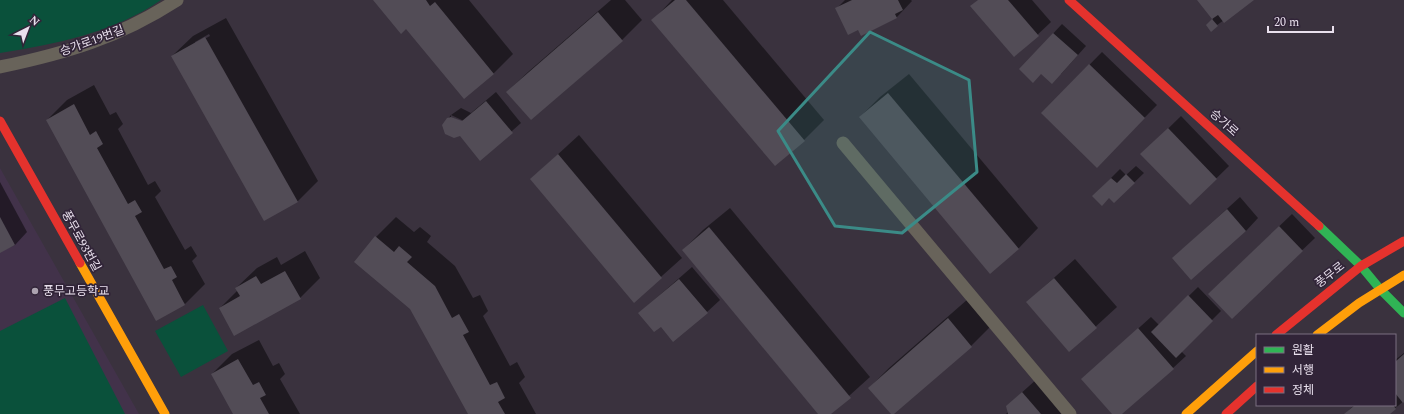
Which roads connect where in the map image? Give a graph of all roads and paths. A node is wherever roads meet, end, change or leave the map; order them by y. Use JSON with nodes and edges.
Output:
{"nodes":[{"id":1,"x":177,"y":0,"type":"edge"},
{"id":2,"x":1069,"y":0,"type":"edge"},
{"id":3,"x":0,"y":67,"type":"edge"},
{"id":4,"x":0,"y":121,"type":"edge"},
{"id":5,"x":843,"y":143,"type":"dead end"},
{"id":6,"x":1404,"y":242,"type":"edge"},
{"id":7,"x":1361,"y":266,"type":"junction"},
{"id":8,"x":1404,"y":275,"type":"edge"},
{"id":9,"x":1387,"y":278,"type":"junction"},
{"id":10,"x":1380,"y":289,"type":"junction"},
{"id":11,"x":1400,"y":289,"type":"dead end"},
{"id":12,"x":1404,"y":313,"type":"edge"},
{"id":13,"x":1277,"y":334,"type":"edge"},
{"id":14,"x":1318,"y":334,"type":"edge"},
{"id":15,"x":1256,"y":352,"type":"edge"},
{"id":16,"x":1256,"y":387,"type":"edge"},
{"id":17,"x":165,"y":414,"type":"edge"},
{"id":18,"x":1070,"y":414,"type":"edge"},
{"id":19,"x":1186,"y":414,"type":"edge"},
{"id":20,"x":1226,"y":414,"type":"edge"}],
"edges":[{"from":1,"to":3,"type":"lane","name":"승가로19번길"},
{"from":2,"to":7,"type":"street","name":"승가로"},
{"from":4,"to":17,"type":"street","name":"풍무로93번길"},
{"from":5,"to":18,"type":"lane"},
{"from":6,"to":7,"type":"street","name":"풍무로"},
{"from":7,"to":9,"type":"street"},
{"from":7,"to":10,"type":"street"},
{"from":7,"to":13,"type":"street","name":"풍무로"},
{"from":8,"to":9,"type":"street"},
{"from":9,"to":10,"type":"street"},
{"from":9,"to":11,"type":"street"},
{"from":10,"to":12,"type":"street"},
{"from":10,"to":14,"type":"street"},
{"from":15,"to":19,"type":"street"},
{"from":16,"to":20,"type":"street"}]}
